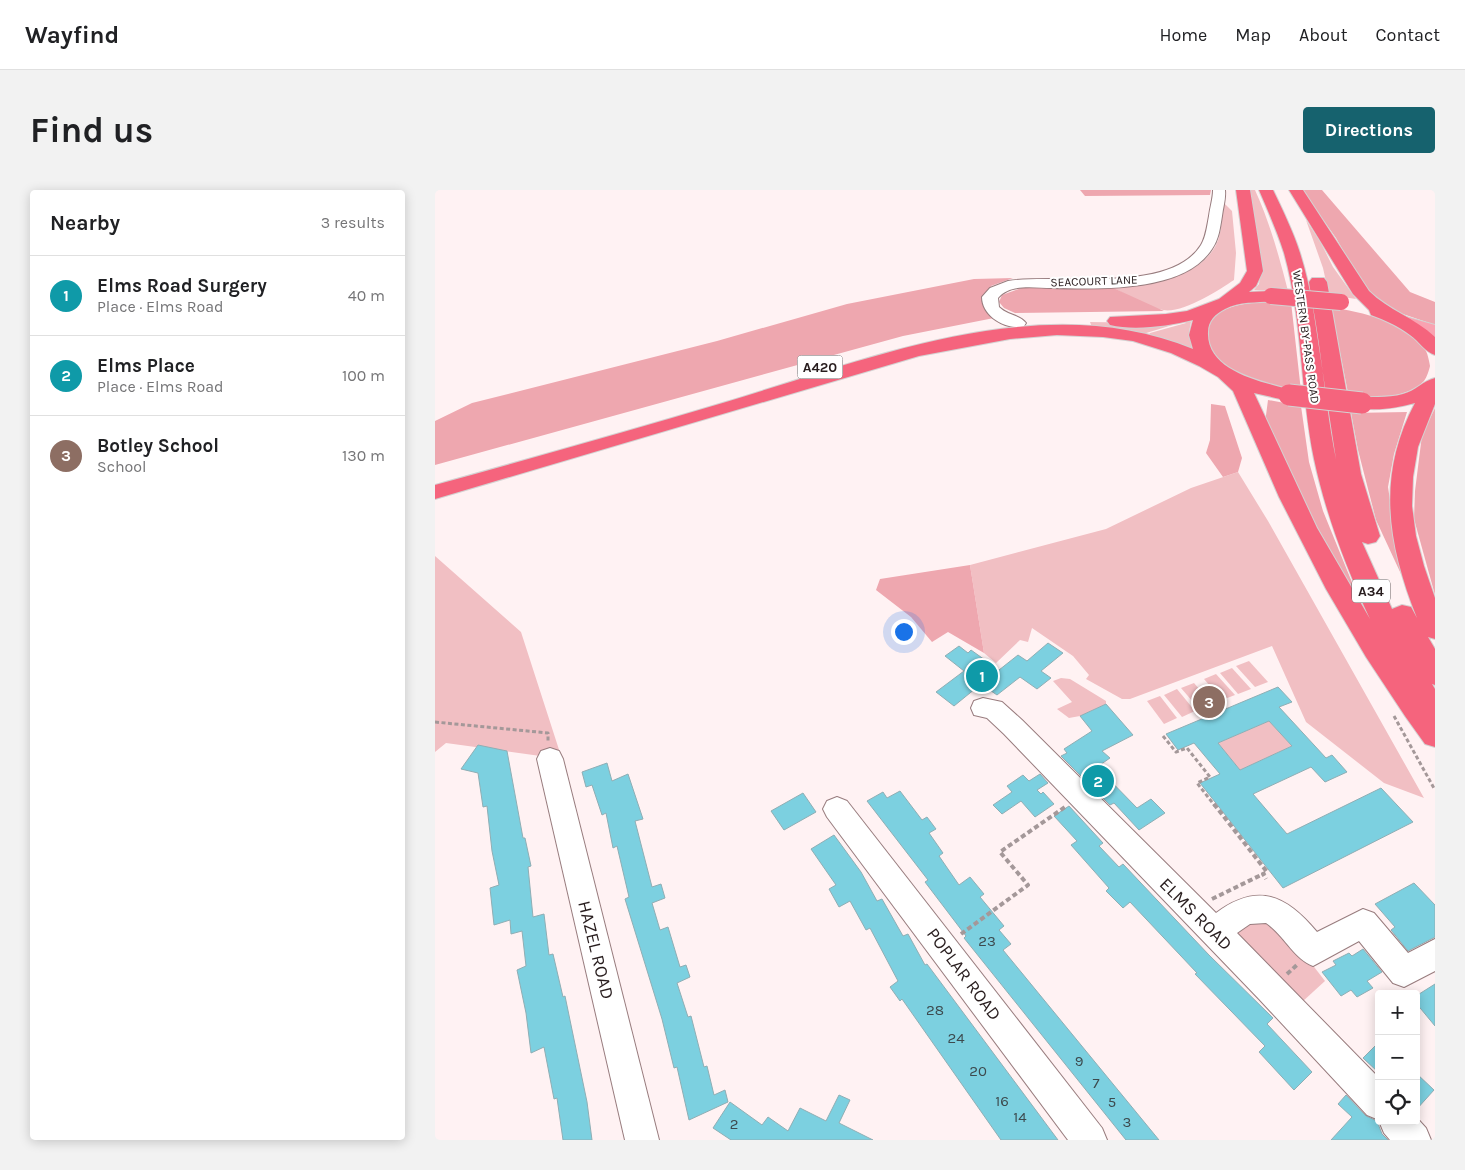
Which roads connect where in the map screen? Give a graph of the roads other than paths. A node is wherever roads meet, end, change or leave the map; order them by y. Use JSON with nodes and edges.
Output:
{"nodes":[{"id":1,"x":1243,"y":190,"type":"edge"},
{"id":2,"x":1266,"y":190,"type":"edge"},
{"id":3,"x":1282,"y":190,"type":"edge"},
{"id":4,"x":1296,"y":190,"type":"edge"},
{"id":5,"x":1219,"y":192,"type":"edge"},
{"id":6,"x":1216,"y":306,"type":"junction"},
{"id":7,"x":1394,"y":318,"type":"junction"},
{"id":8,"x":1018,"y":323,"type":"junction"},
{"id":9,"x":1435,"y":331,"type":"edge"},
{"id":10,"x":1435,"y":349,"type":"edge"},
{"id":11,"x":1221,"y":370,"type":"junction"},
{"id":12,"x":1435,"y":384,"type":"edge"},
{"id":13,"x":1335,"y":459,"type":"junction"},
{"id":14,"x":435,"y":478,"type":"edge"},
{"id":15,"x":435,"y":492,"type":"edge"},
{"id":16,"x":1435,"y":629,"type":"edge"},
{"id":17,"x":1435,"y":674,"type":"edge"},
{"id":18,"x":983,"y":708,"type":"dead end"},
{"id":19,"x":1435,"y":714,"type":"edge"},
{"id":20,"x":1435,"y":734,"type":"edge"},
{"id":21,"x":550,"y":759,"type":"road end"},
{"id":22,"x":837,"y":809,"type":"dead end"},
{"id":23,"x":1214,"y":932,"type":"junction"},
{"id":24,"x":1435,"y":954,"type":"edge"},
{"id":25,"x":1375,"y":1099,"type":"edge"},
{"id":26,"x":1400,"y":1125,"type":"edge"},
{"id":27,"x":642,"y":1140,"type":"edge"},
{"id":28,"x":1090,"y":1140,"type":"edge"},
{"id":29,"x":1414,"y":1140,"type":"edge"}],
"edges":[{"from":1,"to":6,"type":"highway"},
{"from":2,"to":13,"type":"highway","name":"WESTERN BY-PASS ROAD","number":"A34"},
{"from":3,"to":13,"type":"highway","name":"WESTERN BY-PASS ROAD","number":"A34"},
{"from":4,"to":7,"type":"highway"},
{"from":5,"to":8,"type":"street","name":"SEACOURT LANE"},
{"from":6,"to":7,"type":"highway","bridge":true},
{"from":6,"to":8,"type":"highway","number":"A420"},
{"from":6,"to":11,"type":"highway"},
{"from":7,"to":9,"type":"main road"},
{"from":7,"to":10,"type":"highway"},
{"from":8,"to":14,"type":"highway","number":"A420"},
{"from":11,"to":12,"type":"highway","bridge":true},
{"from":11,"to":15,"type":"highway","number":"A420"},
{"from":11,"to":20,"type":"highway"},
{"from":12,"to":16,"type":"highway"},
{"from":13,"to":17,"type":"highway","number":"A34"},
{"from":13,"to":19,"type":"highway","number":"A34"},
{"from":18,"to":23,"type":"street","name":"ELMS ROAD"},
{"from":21,"to":27,"type":"street","name":"HAZEL ROAD"},
{"from":22,"to":28,"type":"street","name":"POPLAR ROAD"},
{"from":23,"to":24,"type":"street"},
{"from":23,"to":25,"type":"street","name":"ELMS ROAD"},
{"from":26,"to":29,"type":"street"}]}
